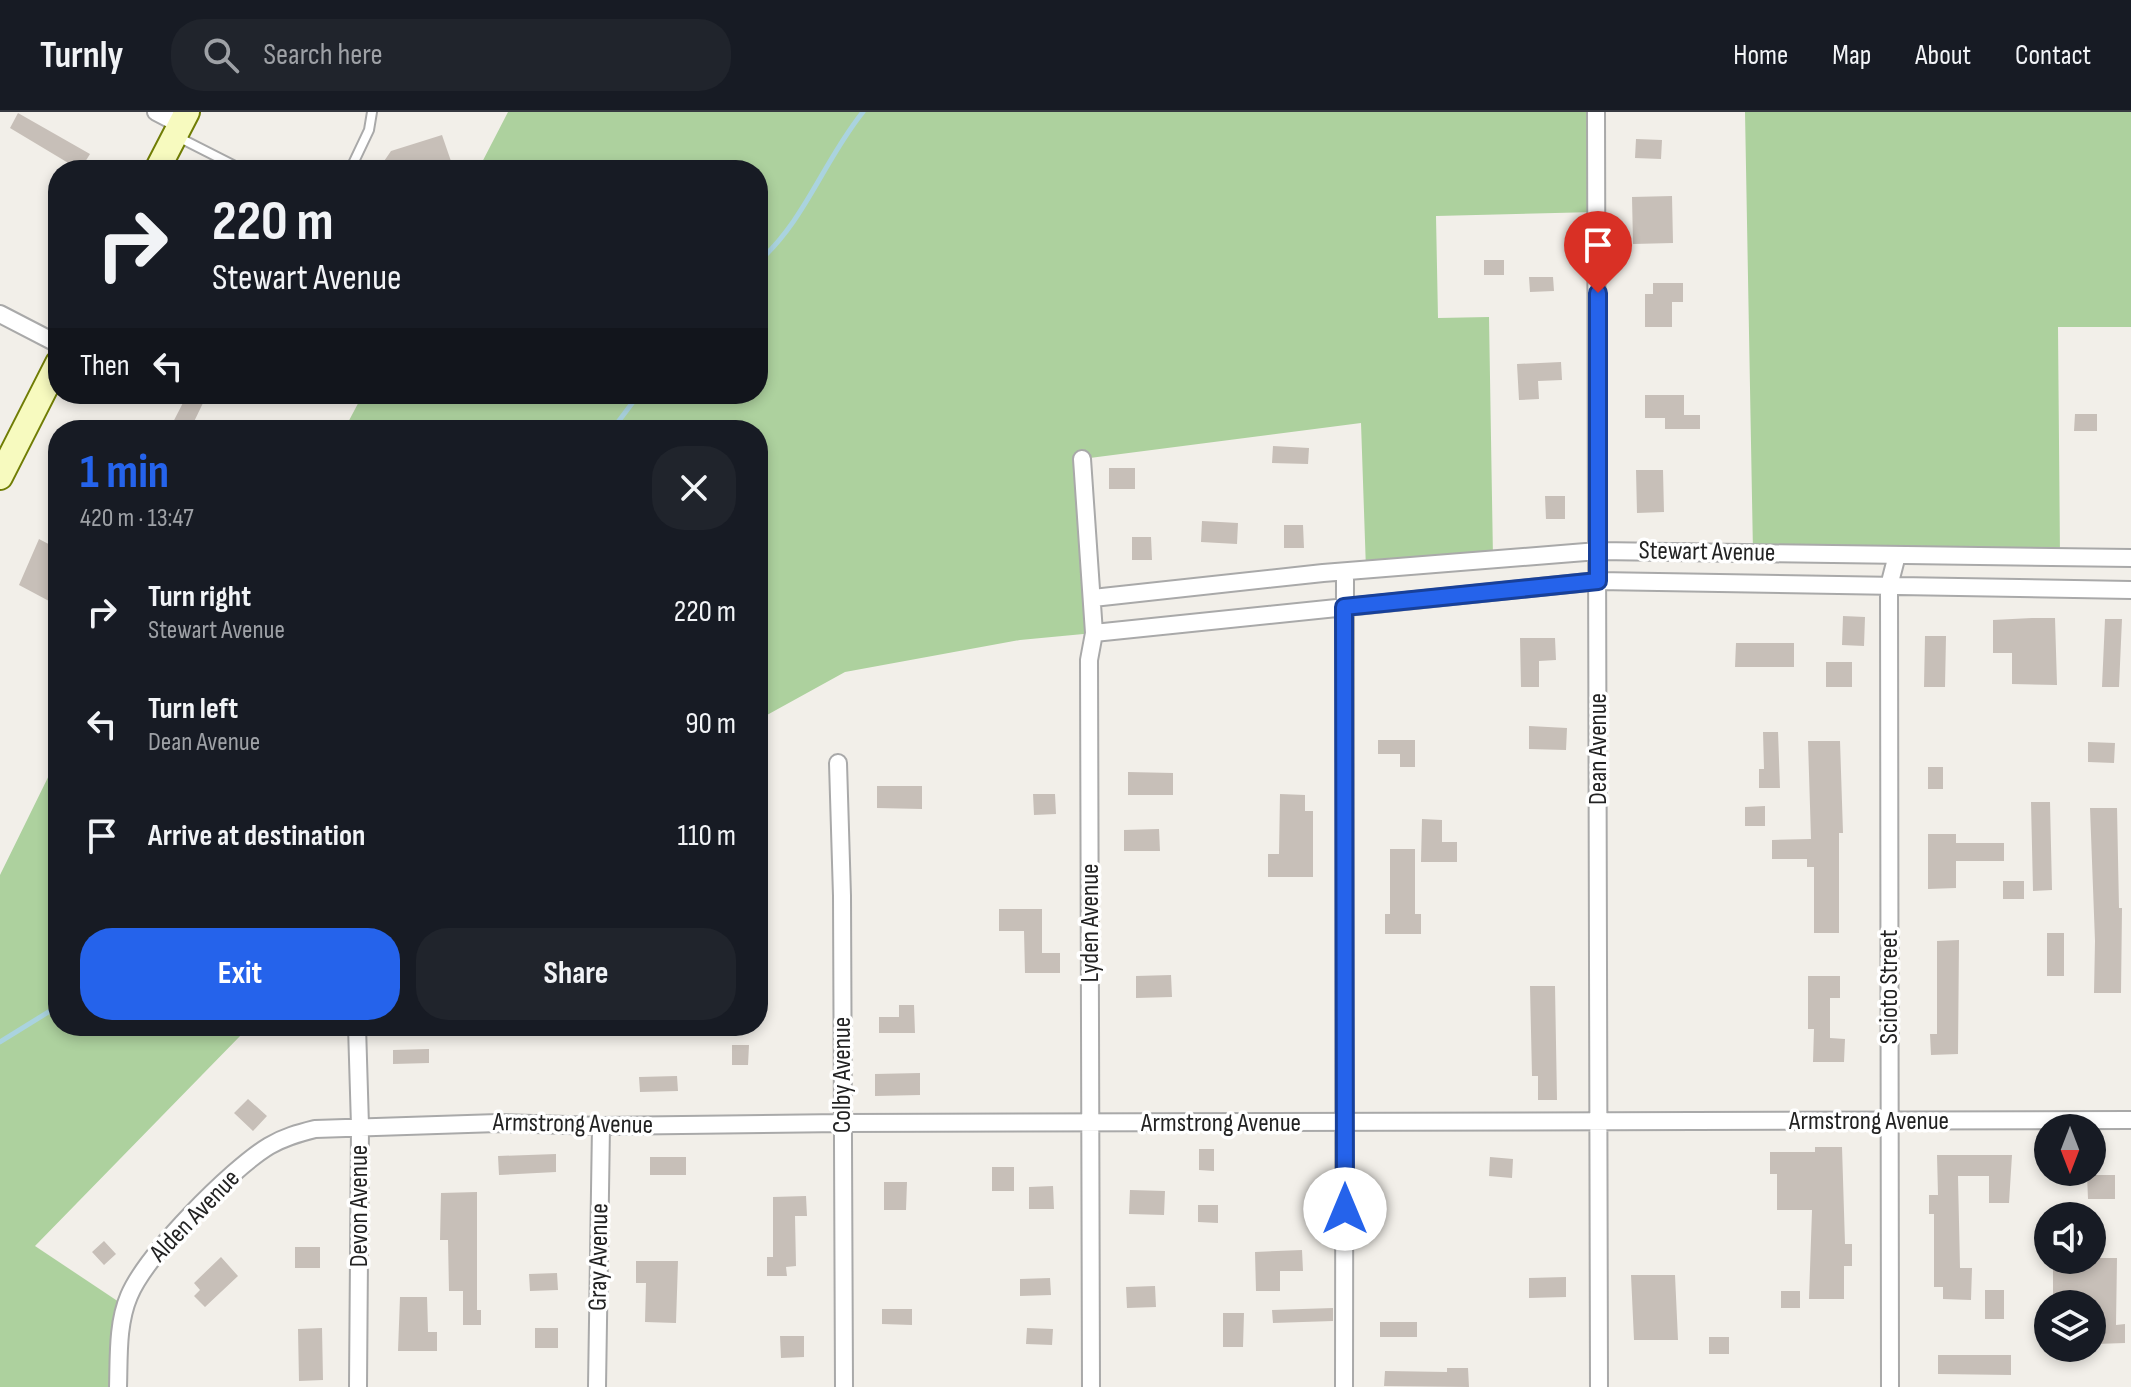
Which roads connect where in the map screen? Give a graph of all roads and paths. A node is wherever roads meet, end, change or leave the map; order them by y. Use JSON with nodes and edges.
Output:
{"nodes":[{"id":1,"x":156,"y":112,"type":"edge"},
{"id":2,"x":372,"y":112,"type":"edge"},
{"id":3,"x":1596,"y":112,"type":"edge"},
{"id":4,"x":181,"y":124,"type":"edge"},
{"id":5,"x":162,"y":160,"type":"edge"},
{"id":6,"x":230,"y":160,"type":"edge"},
{"id":7,"x":355,"y":160,"type":"edge"},
{"id":8,"x":0,"y":314,"type":"edge"},
{"id":9,"x":48,"y":339,"type":"edge"},
{"id":10,"x":48,"y":383,"type":"edge"},
{"id":11,"x":1082,"y":459,"type":"dead end"},
{"id":12,"x":0,"y":477,"type":"edge"},
{"id":13,"x":1598,"y":551,"type":"junction"},
{"id":14,"x":1897,"y":555,"type":"junction"},
{"id":15,"x":2131,"y":558,"type":"edge"},
{"id":16,"x":1345,"y":572,"type":"junction"},
{"id":17,"x":1598,"y":581,"type":"junction"},
{"id":18,"x":1889,"y":586,"type":"junction"},
{"id":19,"x":2131,"y":590,"type":"edge"},
{"id":20,"x":1093,"y":598,"type":"junction"},
{"id":21,"x":1344,"y":607,"type":"junction"},
{"id":22,"x":1094,"y":633,"type":"junction"},
{"id":23,"x":838,"y":763,"type":"dead end"},
{"id":24,"x":357,"y":1036,"type":"edge"},
{"id":25,"x":2131,"y":1120,"type":"edge"},
{"id":26,"x":1599,"y":1121,"type":"junction"},
{"id":27,"x":1889,"y":1122,"type":"junction"},
{"id":28,"x":842,"y":1123,"type":"junction"},
{"id":29,"x":1091,"y":1123,"type":"junction"},
{"id":30,"x":1344,"y":1123,"type":"junction"},
{"id":31,"x":360,"y":1126,"type":"junction"},
{"id":32,"x":601,"y":1126,"type":"junction"},
{"id":33,"x":118,"y":1387,"type":"edge"},
{"id":34,"x":358,"y":1387,"type":"edge"},
{"id":35,"x":597,"y":1387,"type":"edge"},
{"id":36,"x":844,"y":1387,"type":"edge"},
{"id":37,"x":1091,"y":1387,"type":"edge"},
{"id":38,"x":1344,"y":1387,"type":"edge"},
{"id":39,"x":1599,"y":1387,"type":"edge"},
{"id":40,"x":1890,"y":1387,"type":"edge"}],
"edges":[{"from":1,"to":4,"type":"street"},
{"from":2,"to":7,"type":"lane"},
{"from":3,"to":13,"type":"street","name":"Dean Avenue"},
{"from":4,"to":5,"type":"street"},
{"from":4,"to":6,"type":"lane"},
{"from":8,"to":9,"type":"street"},
{"from":10,"to":12,"type":"street"},
{"from":11,"to":20,"type":"street","name":"Lyden Avenue"},
{"from":13,"to":14,"type":"street","name":"Stewart Avenue"},
{"from":13,"to":16,"type":"street","name":"Stewart Avenue"},
{"from":13,"to":17,"type":"street","name":"Dean Avenue"},
{"from":14,"to":15,"type":"street","name":"Stewart Avenue"},
{"from":14,"to":18,"type":"street","name":"Scioto Street"},
{"from":16,"to":20,"type":"street","name":"Stewart Avenue"},
{"from":16,"to":21,"type":"street"},
{"from":17,"to":18,"type":"street","name":"Stewart Avenue"},
{"from":17,"to":21,"type":"street","name":"Stewart Avenue"},
{"from":17,"to":26,"type":"street","name":"Dean Avenue"},
{"from":18,"to":19,"type":"street","name":"Stewart Avenue"},
{"from":18,"to":27,"type":"street","name":"Scioto Street"},
{"from":20,"to":22,"type":"street","name":"Lyden Avenue"},
{"from":21,"to":22,"type":"street","name":"Stewart Avenue"},
{"from":21,"to":30,"type":"street"},
{"from":22,"to":29,"type":"street","name":"Lyden Avenue"},
{"from":23,"to":28,"type":"street","name":"Colby Avenue"},
{"from":24,"to":31,"type":"street","name":"Devon Avenue"},
{"from":25,"to":27,"type":"street","name":"Armstrong Avenue"},
{"from":26,"to":27,"type":"street","name":"Armstrong Avenue"},
{"from":26,"to":30,"type":"street","name":"Armstrong Avenue"},
{"from":26,"to":39,"type":"street","name":"Dean Avenue"},
{"from":27,"to":40,"type":"street","name":"Scioto Street"},
{"from":28,"to":29,"type":"street","name":"Armstrong Avenue"},
{"from":28,"to":32,"type":"street","name":"Armstrong Avenue"},
{"from":28,"to":36,"type":"street","name":"Colby Avenue"},
{"from":29,"to":30,"type":"street","name":"Armstrong Avenue"},
{"from":29,"to":37,"type":"street","name":"Lyden Avenue"},
{"from":30,"to":38,"type":"street"},
{"from":31,"to":32,"type":"street","name":"Armstrong Avenue"},
{"from":31,"to":33,"type":"street","name":"Alden Avenue"},
{"from":31,"to":34,"type":"street","name":"Devon Avenue"},
{"from":32,"to":35,"type":"street","name":"Gray Avenue"}]}
